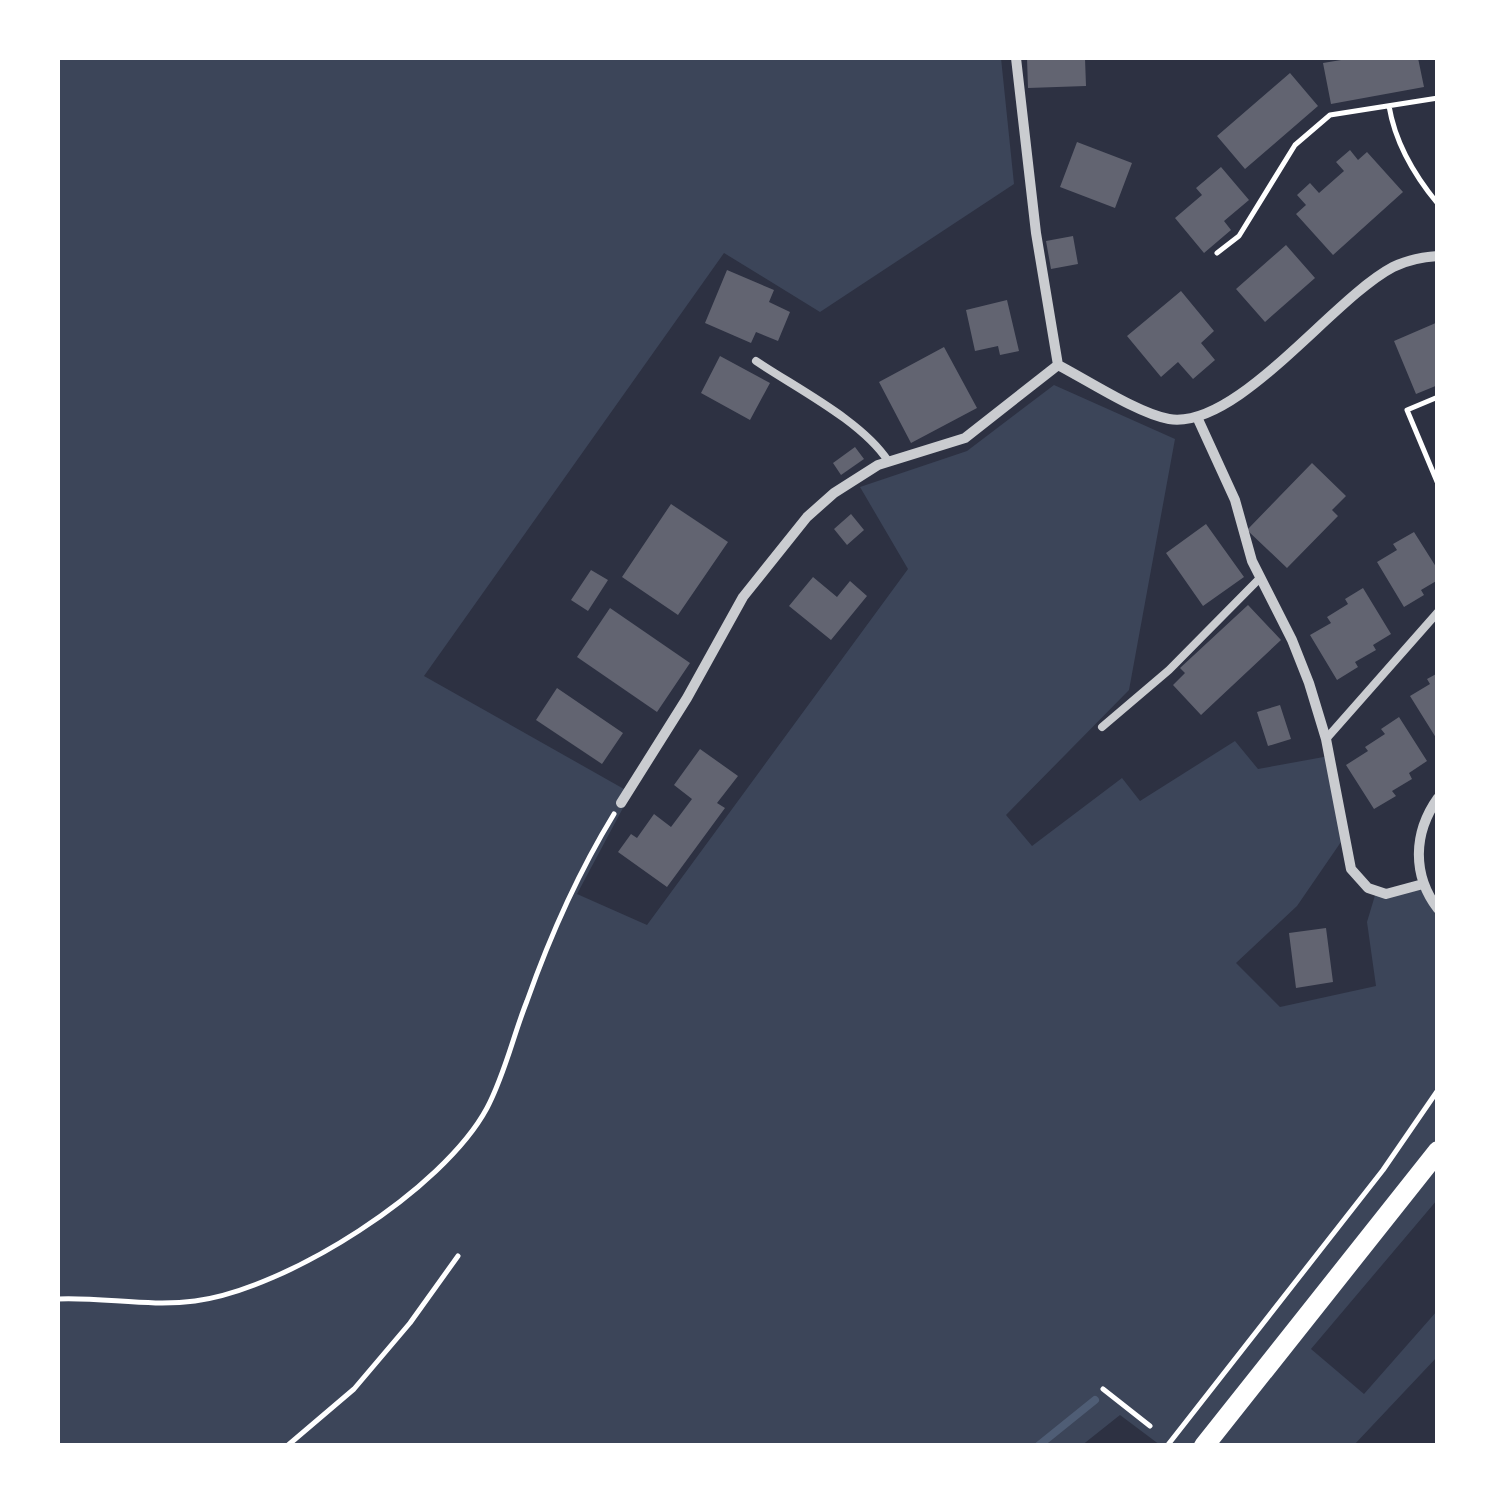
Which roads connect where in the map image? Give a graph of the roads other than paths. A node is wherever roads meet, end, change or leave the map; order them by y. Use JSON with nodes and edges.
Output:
{"nodes":[{"id":1,"x":1016,"y":58,"type":"edge"},
{"id":2,"x":1438,"y":256,"type":"edge"},
{"id":3,"x":756,"y":361,"type":"dead end"},
{"id":4,"x":1058,"y":365,"type":"junction"},
{"id":5,"x":1197,"y":417,"type":"junction"},
{"id":6,"x":888,"y":461,"type":"junction"},
{"id":7,"x":1260,"y":578,"type":"junction"},
{"id":8,"x":1438,"y":612,"type":"edge"},
{"id":9,"x":1102,"y":727,"type":"dead end"},
{"id":10,"x":1326,"y":739,"type":"junction"},
{"id":11,"x":1438,"y":798,"type":"edge"},
{"id":12,"x":621,"y":804,"type":"road end"},
{"id":13,"x":1422,"y":884,"type":"junction"},
{"id":14,"x":1438,"y":909,"type":"edge"},
{"id":15,"x":1438,"y":1151,"type":"edge"},
{"id":16,"x":1204,"y":1446,"type":"edge"}],
"edges":[{"from":1,"to":4,"type":"street"},
{"from":2,"to":5,"type":"street"},
{"from":3,"to":6,"type":"lane"},
{"from":4,"to":5,"type":"street"},
{"from":4,"to":6,"type":"street"},
{"from":5,"to":7,"type":"street"},
{"from":6,"to":12,"type":"street"},
{"from":7,"to":9,"type":"lane"},
{"from":7,"to":10,"type":"street"},
{"from":8,"to":10,"type":"lane"},
{"from":10,"to":13,"type":"street"},
{"from":11,"to":13,"type":"street"},
{"from":13,"to":14,"type":"street"},
{"from":15,"to":16,"type":"main road"}]}
